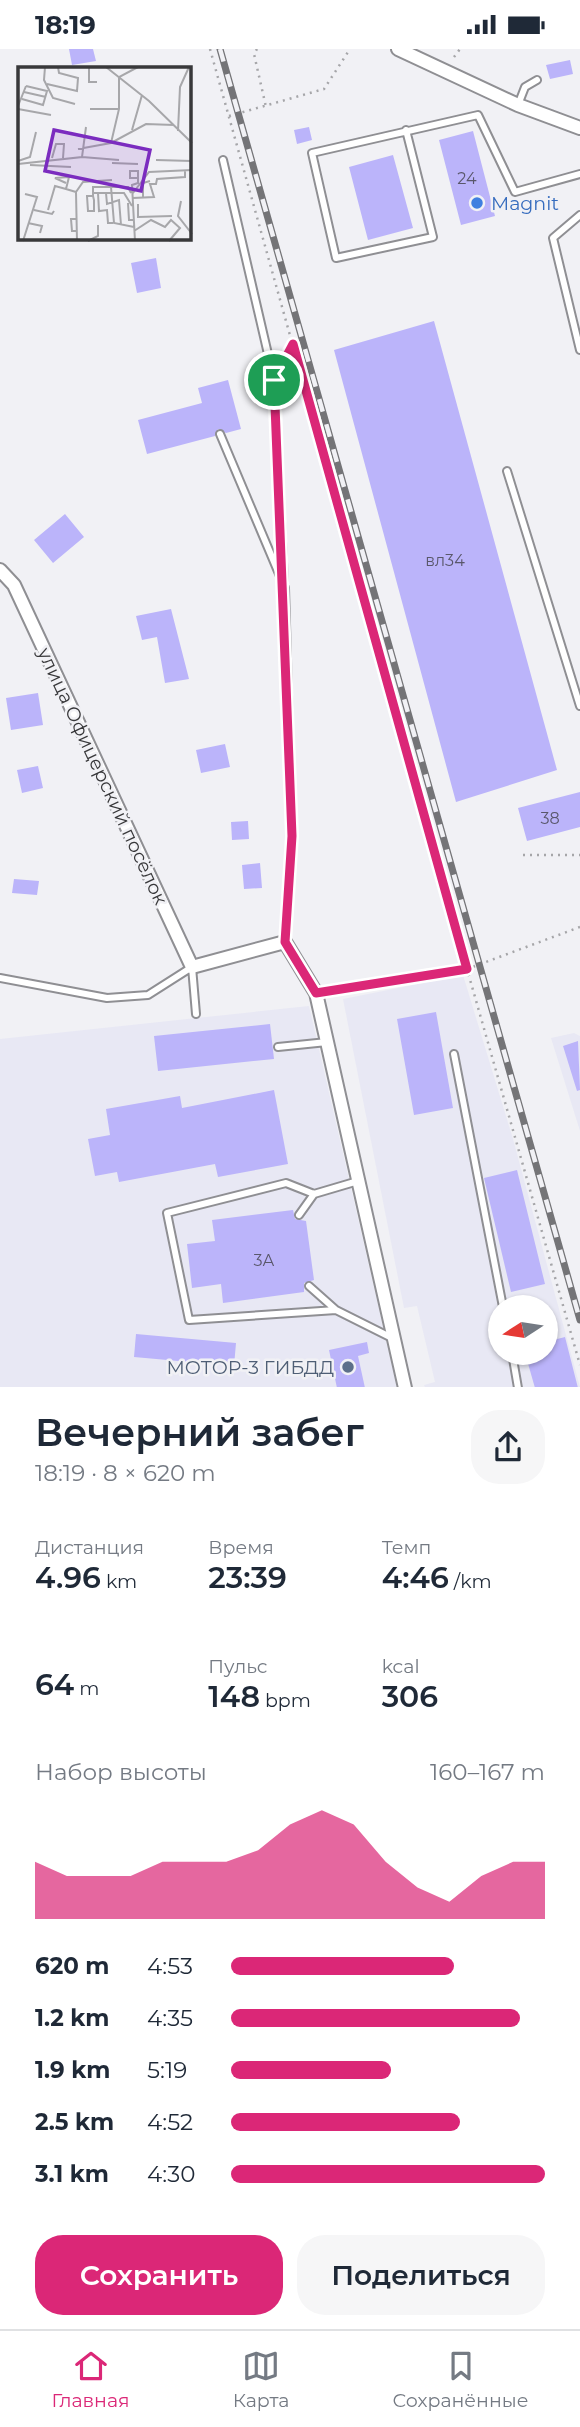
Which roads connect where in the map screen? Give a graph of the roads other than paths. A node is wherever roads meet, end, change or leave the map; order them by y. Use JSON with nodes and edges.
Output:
{"nodes":[{"id":1,"x":398,"y":49,"type":"edge"},
{"id":2,"x":537,"y":80,"type":"dead end"},
{"id":3,"x":518,"y":105,"type":"junction"},
{"id":4,"x":580,"y":128,"type":"edge"},
{"id":5,"x":406,"y":130,"type":"junction"},
{"id":6,"x":223,"y":160,"type":"dead end"},
{"id":7,"x":580,"y":174,"type":"edge"},
{"id":8,"x":580,"y":215,"type":"edge"},
{"id":9,"x":580,"y":350,"type":"edge"},
{"id":10,"x":220,"y":434,"type":"dead end"},
{"id":11,"x":508,"y":471,"type":"dead end"},
{"id":12,"x":0,"y":571,"type":"edge"},
{"id":13,"x":14,"y":585,"type":"junction"},
{"id":14,"x":0,"y":587,"type":"edge"},
{"id":15,"x":285,"y":587,"type":"junction"},
{"id":16,"x":580,"y":706,"type":"edge"},
{"id":17,"x":285,"y":942,"type":"junction"},
{"id":18,"x":192,"y":967,"type":"junction"},
{"id":19,"x":0,"y":978,"type":"edge"},
{"id":20,"x":196,"y":1014,"type":"dead end"},
{"id":21,"x":327,"y":1042,"type":"junction"},
{"id":22,"x":278,"y":1048,"type":"dead end"},
{"id":23,"x":454,"y":1054,"type":"dead end"},
{"id":24,"x":358,"y":1181,"type":"junction"},
{"id":25,"x":314,"y":1194,"type":"junction"},
{"id":26,"x":299,"y":1215,"type":"dead end"},
{"id":27,"x":309,"y":1286,"type":"dead end"},
{"id":28,"x":501,"y":1295,"type":"edge"},
{"id":29,"x":336,"y":1310,"type":"junction"},
{"id":30,"x":392,"y":1338,"type":"junction"},
{"id":31,"x":514,"y":1365,"type":"edge"},
{"id":32,"x":405,"y":1387,"type":"edge"},
{"id":33,"x":518,"y":1387,"type":"edge"}],
"edges":[{"from":1,"to":3,"type":"street"},
{"from":2,"to":3,"type":"lane"},
{"from":3,"to":4,"type":"street"},
{"from":5,"to":5,"type":"lane"},
{"from":5,"to":7,"type":"lane"},
{"from":6,"to":15,"type":"lane"},
{"from":8,"to":9,"type":"lane"},
{"from":10,"to":15,"type":"lane"},
{"from":11,"to":16,"type":"lane"},
{"from":12,"to":13,"type":"street","name":"улица Офицерский посёлок"},
{"from":13,"to":14,"type":"street"},
{"from":13,"to":18,"type":"street","name":"улица Офицерский посёлок"},
{"from":15,"to":17,"type":"lane"},
{"from":17,"to":18,"type":"street"},
{"from":17,"to":21,"type":"street"},
{"from":18,"to":19,"type":"lane"},
{"from":18,"to":20,"type":"lane"},
{"from":21,"to":22,"type":"lane"},
{"from":21,"to":24,"type":"street"},
{"from":23,"to":28,"type":"lane"},
{"from":24,"to":25,"type":"lane"},
{"from":24,"to":30,"type":"street"},
{"from":25,"to":26,"type":"lane"},
{"from":25,"to":29,"type":"lane"},
{"from":27,"to":29,"type":"lane"},
{"from":29,"to":30,"type":"lane"},
{"from":30,"to":32,"type":"street"},
{"from":31,"to":33,"type":"lane"}]}
